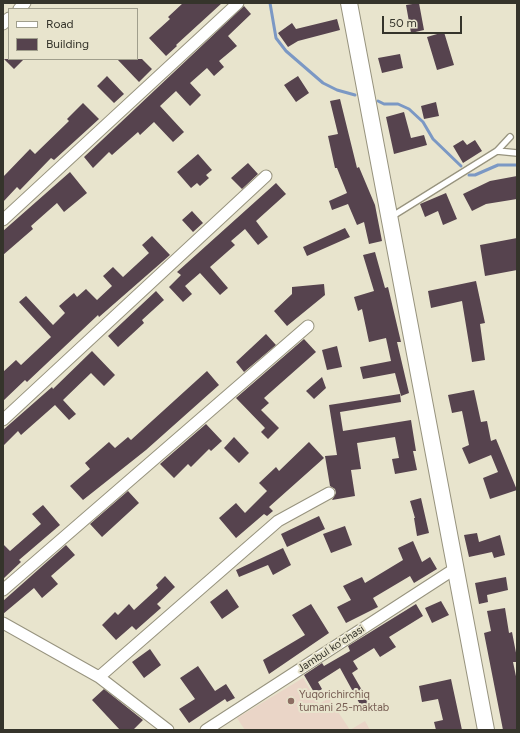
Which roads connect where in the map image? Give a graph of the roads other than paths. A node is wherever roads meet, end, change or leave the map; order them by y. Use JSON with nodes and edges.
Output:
{"nodes":[{"id":1,"x":238,"y":3,"type":"edge"},
{"id":2,"x":348,"y":3,"type":"edge"},
{"id":3,"x":510,"y":137,"type":"dead end"},
{"id":4,"x":497,"y":151,"type":"junction"},
{"id":5,"x":517,"y":153,"type":"edge"},
{"id":6,"x":266,"y":176,"type":"dead end"},
{"id":7,"x":389,"y":219,"type":"junction"},
{"id":8,"x":3,"y":220,"type":"edge"},
{"id":9,"x":308,"y":326,"type":"dead end"},
{"id":10,"x":3,"y":420,"type":"edge"},
{"id":11,"x":329,"y":493,"type":"dead end"},
{"id":12,"x":456,"y":568,"type":"junction"},
{"id":13,"x":3,"y":590,"type":"edge"},
{"id":14,"x":3,"y":623,"type":"edge"},
{"id":15,"x":99,"y":677,"type":"junction"},
{"id":16,"x":168,"y":730,"type":"edge"},
{"id":17,"x":206,"y":730,"type":"edge"},
{"id":18,"x":486,"y":730,"type":"edge"}],
"edges":[{"from":1,"to":8,"type":"street"},
{"from":2,"to":7,"type":"main road"},
{"from":3,"to":4,"type":"lane"},
{"from":4,"to":5,"type":"lane"},
{"from":4,"to":7,"type":"lane"},
{"from":6,"to":10,"type":"street"},
{"from":7,"to":12,"type":"main road"},
{"from":9,"to":13,"type":"street"},
{"from":11,"to":15,"type":"street"},
{"from":12,"to":17,"type":"street","name":"Jambul ko‘chasi"},
{"from":12,"to":18,"type":"main road"},
{"from":14,"to":15,"type":"street"},
{"from":15,"to":16,"type":"street"}]}
